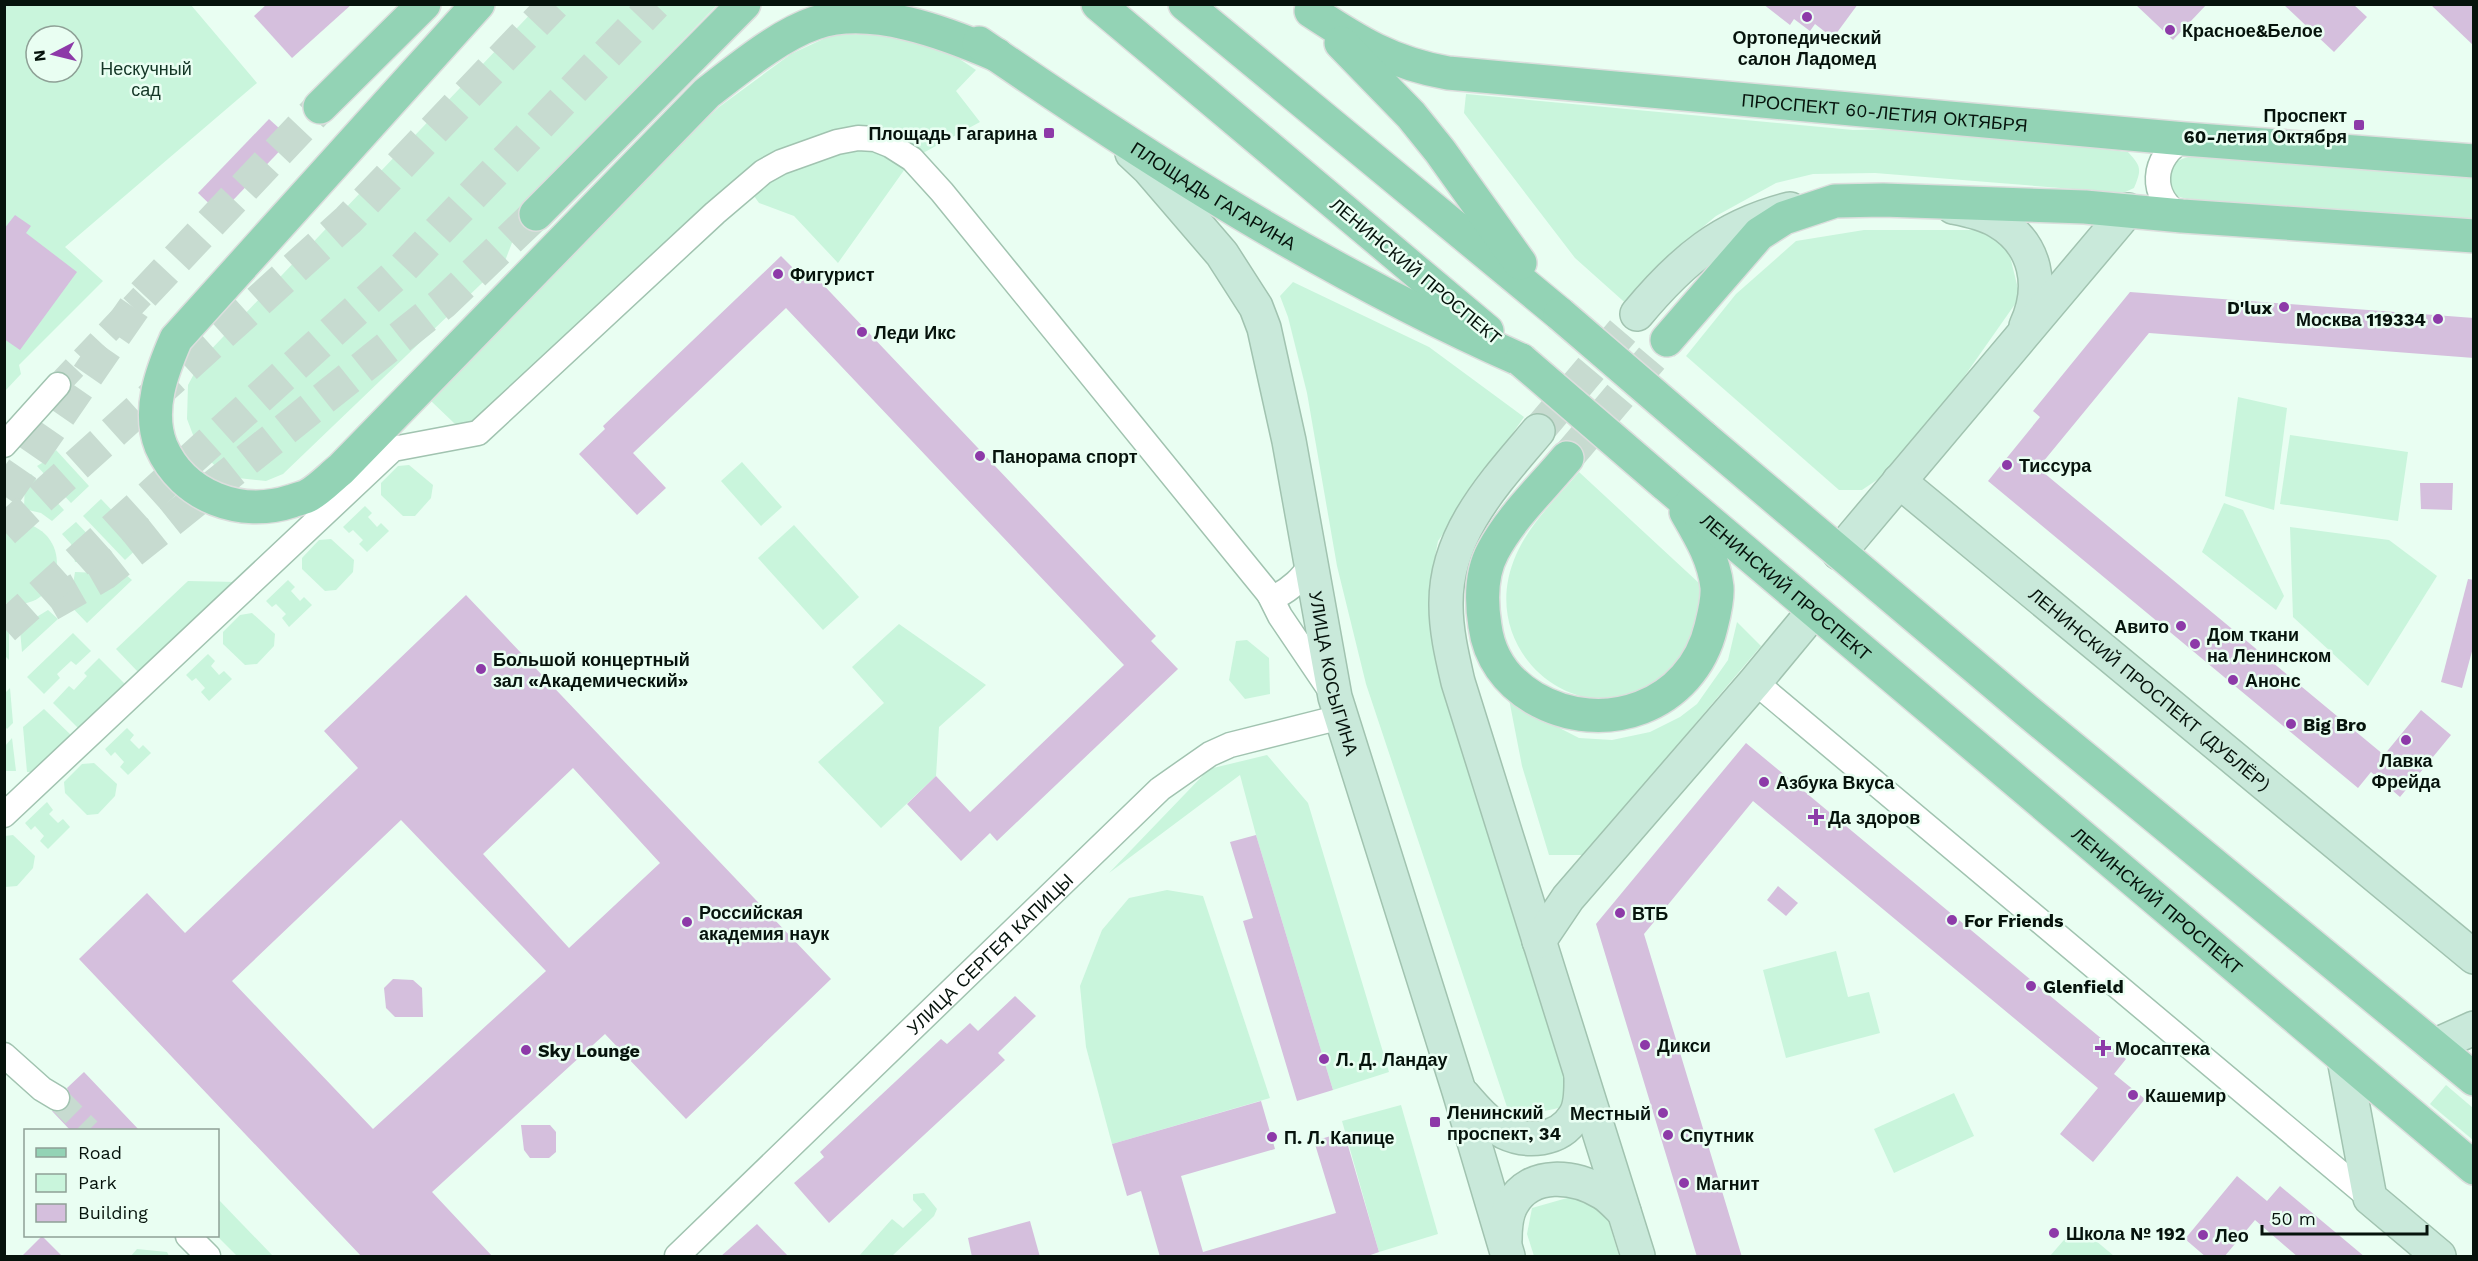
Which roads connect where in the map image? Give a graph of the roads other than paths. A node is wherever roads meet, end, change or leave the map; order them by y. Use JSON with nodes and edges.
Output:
{"nodes":[{"id":1,"x":424,"y":4,"type":"edge"},
{"id":2,"x":478,"y":4,"type":"edge"},
{"id":3,"x":744,"y":4,"type":"edge"},
{"id":4,"x":1098,"y":4,"type":"edge"},
{"id":5,"x":1185,"y":4,"type":"edge"},
{"id":6,"x":926,"y":7,"type":"edge"},
{"id":7,"x":1306,"y":8,"type":"edge"},
{"id":8,"x":997,"y":55,"type":"junction"},
{"id":9,"x":320,"y":107,"type":"tunnel mouth"},
{"id":10,"x":1104,"y":128,"type":"junction"},
{"id":11,"x":2185,"y":139,"type":"junction"},
{"id":12,"x":2474,"y":161,"type":"edge"},
{"id":13,"x":1835,"y":201,"type":"junction"},
{"id":14,"x":1923,"y":201,"type":"junction"},
{"id":15,"x":2128,"y":210,"type":"junction"},
{"id":16,"x":536,"y":214,"type":"tunnel mouth"},
{"id":17,"x":2182,"y":216,"type":"junction"},
{"id":18,"x":2474,"y":236,"type":"edge"},
{"id":19,"x":1560,"y":314,"type":"junction"},
{"id":20,"x":1637,"y":314,"type":"tunnel mouth"},
{"id":21,"x":2022,"y":336,"type":"junction"},
{"id":22,"x":1667,"y":340,"type":"tunnel mouth"},
{"id":23,"x":1521,"y":360,"type":"junction"},
{"id":24,"x":58,"y":385,"type":"tunnel mouth"},
{"id":25,"x":1538,"y":431,"type":"tunnel mouth"},
{"id":26,"x":4,"y":445,"type":"edge"},
{"id":27,"x":1567,"y":458,"type":"tunnel mouth"},
{"id":28,"x":1899,"y":481,"type":"junction"},
{"id":29,"x":1665,"y":484,"type":"junction"},
{"id":30,"x":1505,"y":532,"type":"junction"},
{"id":31,"x":1839,"y":553,"type":"junction"},
{"id":32,"x":1311,"y":565,"type":"junction"},
{"id":33,"x":1269,"y":594,"type":"junction"},
{"id":34,"x":1814,"y":612,"type":"junction"},
{"id":35,"x":1755,"y":682,"type":"junction"},
{"id":36,"x":1338,"y":707,"type":"junction"},
{"id":37,"x":1481,"y":751,"type":"junction"},
{"id":38,"x":4,"y":815,"type":"edge"},
{"id":39,"x":1539,"y":941,"type":"junction"},
{"id":40,"x":2474,"y":957,"type":"edge"},
{"id":41,"x":2474,"y":1028,"type":"edge"},
{"id":42,"x":2434,"y":1046,"type":"junction"},
{"id":43,"x":4,"y":1054,"type":"edge"},
{"id":44,"x":2344,"y":1059,"type":"junction"},
{"id":45,"x":1581,"y":1074,"type":"junction"},
{"id":46,"x":2474,"y":1079,"type":"edge"},
{"id":47,"x":1460,"y":1091,"type":"junction"},
{"id":48,"x":57,"y":1098,"type":"tunnel mouth"},
{"id":49,"x":2474,"y":1168,"type":"edge"},
{"id":50,"x":2370,"y":1198,"type":"junction"},
{"id":51,"x":1624,"y":1212,"type":"junction"},
{"id":52,"x":189,"y":1237,"type":"edge"},
{"id":53,"x":1507,"y":1251,"type":"edge"},
{"id":54,"x":208,"y":1257,"type":"edge"},
{"id":55,"x":677,"y":1257,"type":"edge"},
{"id":56,"x":1638,"y":1257,"type":"edge"},
{"id":57,"x":2439,"y":1257,"type":"edge"}],
"edges":[{"from":1,"to":9,"type":"main road"},
{"from":2,"to":8,"type":"main road"},
{"from":3,"to":16,"type":"main road"},
{"from":4,"to":23,"type":"main road","name":"ЛЕНИНСКИЙ ПРОСПЕКТ"},
{"from":5,"to":19,"type":"main road"},
{"from":6,"to":8,"type":"main road","name":"ПЛОЩАДЬ ГАГАРИНА"},
{"from":7,"to":11,"type":"main road","name":"ПРОСПЕКТ 60-ЛЕТИЯ ОКТЯБРЯ"},
{"from":7,"to":19,"type":"main road"},
{"from":8,"to":10,"type":"main road","name":"ПЛОЩАДЬ ГАГАРИНА"},
{"from":10,"to":23,"type":"main road","name":"ПЛОЩАДЬ ГАГАРИНА"},
{"from":10,"to":32,"type":"main road","name":"УЛИЦА КОСЫГИНА"},
{"from":11,"to":12,"type":"main road","name":"ПРОСПЕКТ 60-ЛЕТИЯ ОКТЯБРЯ"},
{"from":11,"to":17,"type":"street"},
{"from":13,"to":14,"type":"main road"},
{"from":13,"to":20,"type":"main road"},
{"from":13,"to":22,"type":"main road"},
{"from":14,"to":15,"type":"main road"},
{"from":14,"to":21,"type":"main road"},
{"from":15,"to":17,"type":"main road"},
{"from":15,"to":21,"type":"main road"},
{"from":17,"to":18,"type":"main road"},
{"from":19,"to":31,"type":"main road","bridge":true},
{"from":21,"to":28,"type":"main road"},
{"from":23,"to":29,"type":"main road","name":"ЛЕНИНСКИЙ ПРОСПЕКТ","bridge":true},
{"from":24,"to":26,"type":"street"},
{"from":25,"to":37,"type":"main road"},
{"from":27,"to":30,"type":"main road"},
{"from":28,"to":31,"type":"main road"},
{"from":28,"to":40,"type":"main road","name":"ЛЕНИНСКИЙ ПРОСПЕКТ (ДУБЛЁР)"},
{"from":29,"to":30,"type":"main road"},
{"from":29,"to":34,"type":"main road","name":"ЛЕНИНСКИЙ ПРОСПЕКТ"},
{"from":30,"to":37,"type":"main road"},
{"from":31,"to":42,"type":"main road"},
{"from":32,"to":33,"type":"street"},
{"from":32,"to":36,"type":"main road","name":"УЛИЦА КОСЫГИНА"},
{"from":33,"to":36,"type":"street"},
{"from":33,"to":38,"type":"street"},
{"from":34,"to":35,"type":"main road"},
{"from":34,"to":44,"type":"main road","name":"ЛЕНИНСКИЙ ПРОСПЕКТ"},
{"from":35,"to":39,"type":"main road"},
{"from":35,"to":50,"type":"street"},
{"from":36,"to":47,"type":"main road","name":"УЛИЦА КОСЫГИНА"},
{"from":36,"to":55,"type":"street","name":"УЛИЦА СЕРГЕЯ КАПИЦЫ"},
{"from":37,"to":39,"type":"main road"},
{"from":39,"to":45,"type":"main road"},
{"from":41,"to":42,"type":"main road"},
{"from":42,"to":46,"type":"main road"},
{"from":43,"to":48,"type":"street"},
{"from":44,"to":49,"type":"main road","name":"ЛЕНИНСКИЙ ПРОСПЕКТ"},
{"from":44,"to":50,"type":"main road"},
{"from":45,"to":47,"type":"main road"},
{"from":45,"to":51,"type":"main road"},
{"from":47,"to":53,"type":"main road","name":"УЛИЦА КОСЫГИНА"},
{"from":50,"to":57,"type":"main road"},
{"from":51,"to":53,"type":"main road"},
{"from":51,"to":56,"type":"main road"},
{"from":52,"to":54,"type":"street"}]}
